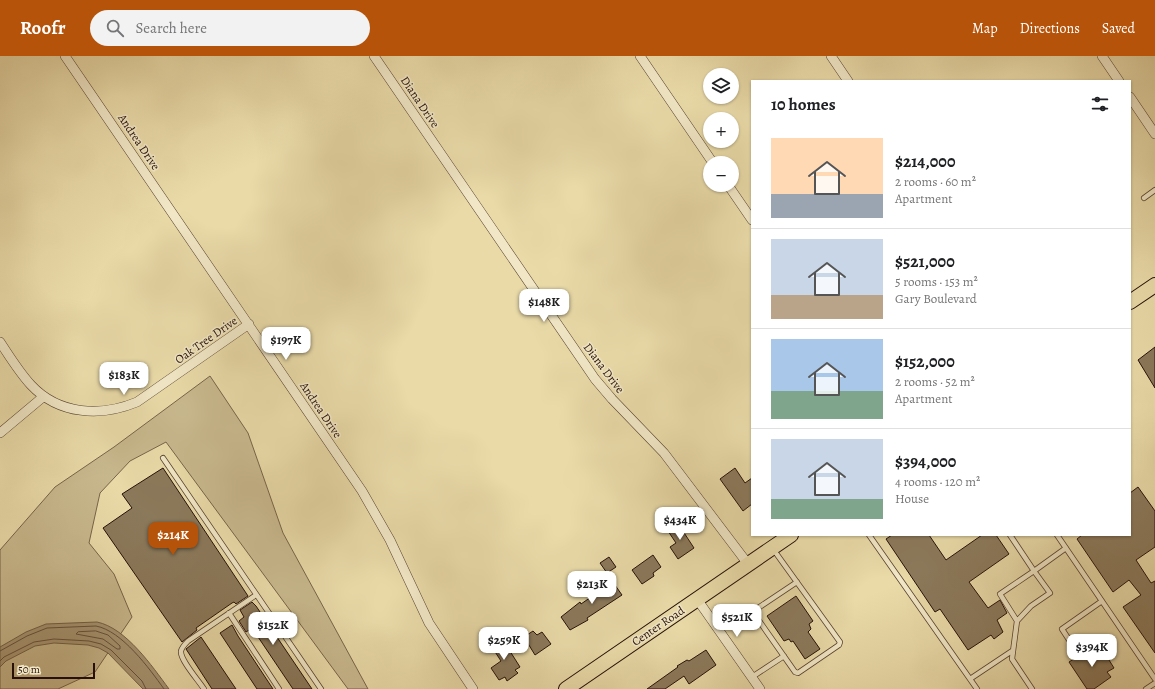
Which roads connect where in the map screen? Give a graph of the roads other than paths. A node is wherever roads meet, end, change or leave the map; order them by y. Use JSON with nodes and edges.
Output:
{"nodes":[{"id":1,"x":65,"y":56,"type":"edge"},
{"id":2,"x":374,"y":56,"type":"edge"},
{"id":3,"x":640,"y":56,"type":"edge"},
{"id":4,"x":831,"y":56,"type":"edge"},
{"id":5,"x":1102,"y":56,"type":"edge"},
{"id":6,"x":847,"y":80,"type":"edge"},
{"id":7,"x":1118,"y":80,"type":"edge"},
{"id":8,"x":1131,"y":98,"type":"edge"},
{"id":9,"x":1155,"y":134,"type":"edge"},
{"id":10,"x":708,"y":156,"type":"edge"},
{"id":11,"x":1155,"y":190,"type":"edge"},
{"id":12,"x":733,"y":192,"type":"edge"},
{"id":13,"x":1144,"y":198,"type":"dead end"},
{"id":14,"x":751,"y":219,"type":"edge"},
{"id":15,"x":1155,"y":285,"type":"edge"},
{"id":16,"x":1131,"y":301,"type":"edge"},
{"id":17,"x":248,"y":324,"type":"junction"},
{"id":18,"x":0,"y":342,"type":"edge"},
{"id":19,"x":43,"y":397,"type":"junction"},
{"id":20,"x":0,"y":434,"type":"edge"},
{"id":21,"x":163,"y":458,"type":"dead end"},
{"id":22,"x":790,"y":536,"type":"edge"},
{"id":23,"x":870,"y":536,"type":"edge"},
{"id":24,"x":1011,"y":536,"type":"edge"},
{"id":25,"x":1058,"y":536,"type":"edge"},
{"id":26,"x":772,"y":548,"type":"junction"},
{"id":27,"x":1066,"y":548,"type":"junction"},
{"id":28,"x":748,"y":564,"type":"junction"},
{"id":29,"x":1034,"y":571,"type":"junction"},
{"id":30,"x":797,"y":582,"type":"junction"},
{"id":31,"x":256,"y":595,"type":"junction"},
{"id":32,"x":697,"y":599,"type":"junction"},
{"id":33,"x":1102,"y":601,"type":"junction"},
{"id":34,"x":229,"y":613,"type":"junction"},
{"id":35,"x":1017,"y":621,"type":"junction"},
{"id":36,"x":1075,"y":649,"type":"dead end"},
{"id":37,"x":1012,"y":651,"type":"junction"},
{"id":38,"x":784,"y":656,"type":"junction"},
{"id":39,"x":752,"y":677,"type":"junction"},
{"id":40,"x":970,"y":679,"type":"junction"},
{"id":41,"x":1155,"y":679,"type":"edge"},
{"id":42,"x":1155,"y":682,"type":"edge"},
{"id":43,"x":204,"y":689,"type":"edge"},
{"id":44,"x":279,"y":689,"type":"edge"},
{"id":45,"x":321,"y":689,"type":"edge"},
{"id":46,"x":473,"y":689,"type":"edge"},
{"id":47,"x":566,"y":689,"type":"edge"},
{"id":48,"x":760,"y":689,"type":"edge"},
{"id":49,"x":977,"y":689,"type":"edge"},
{"id":50,"x":1032,"y":689,"type":"edge"},
{"id":51,"x":1146,"y":689,"type":"edge"}],
"edges":[{"from":1,"to":17,"type":"street","name":"Andrea Drive"},
{"from":2,"to":28,"type":"street","name":"Diana Drive"},
{"from":3,"to":10,"type":"street"},
{"from":4,"to":6,"type":"street"},
{"from":5,"to":7,"type":"street"},
{"from":8,"to":9,"type":"street"},
{"from":11,"to":13,"type":"lane"},
{"from":12,"to":14,"type":"street"},
{"from":15,"to":16,"type":"main road"},
{"from":17,"to":19,"type":"street","name":"Oak Tree Drive"},
{"from":17,"to":46,"type":"street","name":"Andrea Drive"},
{"from":18,"to":19,"type":"street","name":"Oak Tree Drive"},
{"from":19,"to":20,"type":"street"},
{"from":21,"to":31,"type":"lane"},
{"from":22,"to":26,"type":"main road","name":"Center Road"},
{"from":23,"to":40,"type":"lane"},
{"from":24,"to":29,"type":"lane"},
{"from":25,"to":27,"type":"lane"},
{"from":26,"to":28,"type":"main road","name":"Center Road"},
{"from":26,"to":30,"type":"lane"},
{"from":27,"to":29,"type":"lane"},
{"from":27,"to":33,"type":"lane"},
{"from":28,"to":32,"type":"main road","name":"Center Road"},
{"from":29,"to":35,"type":"lane"},
{"from":29,"to":35,"type":"lane"},
{"from":30,"to":38,"type":"lane"},
{"from":30,"to":38,"type":"lane"},
{"from":31,"to":34,"type":"lane"},
{"from":31,"to":45,"type":"lane"},
{"from":32,"to":39,"type":"street"},
{"from":32,"to":47,"type":"main road","name":"Center Road"},
{"from":33,"to":36,"type":"lane"},
{"from":33,"to":41,"type":"lane"},
{"from":34,"to":43,"type":"lane"},
{"from":34,"to":44,"type":"lane"},
{"from":35,"to":37,"type":"lane"},
{"from":37,"to":40,"type":"lane"},
{"from":37,"to":50,"type":"lane"},
{"from":38,"to":39,"type":"lane"},
{"from":39,"to":48,"type":"street"},
{"from":40,"to":49,"type":"lane"},
{"from":42,"to":51,"type":"lane"}]}
